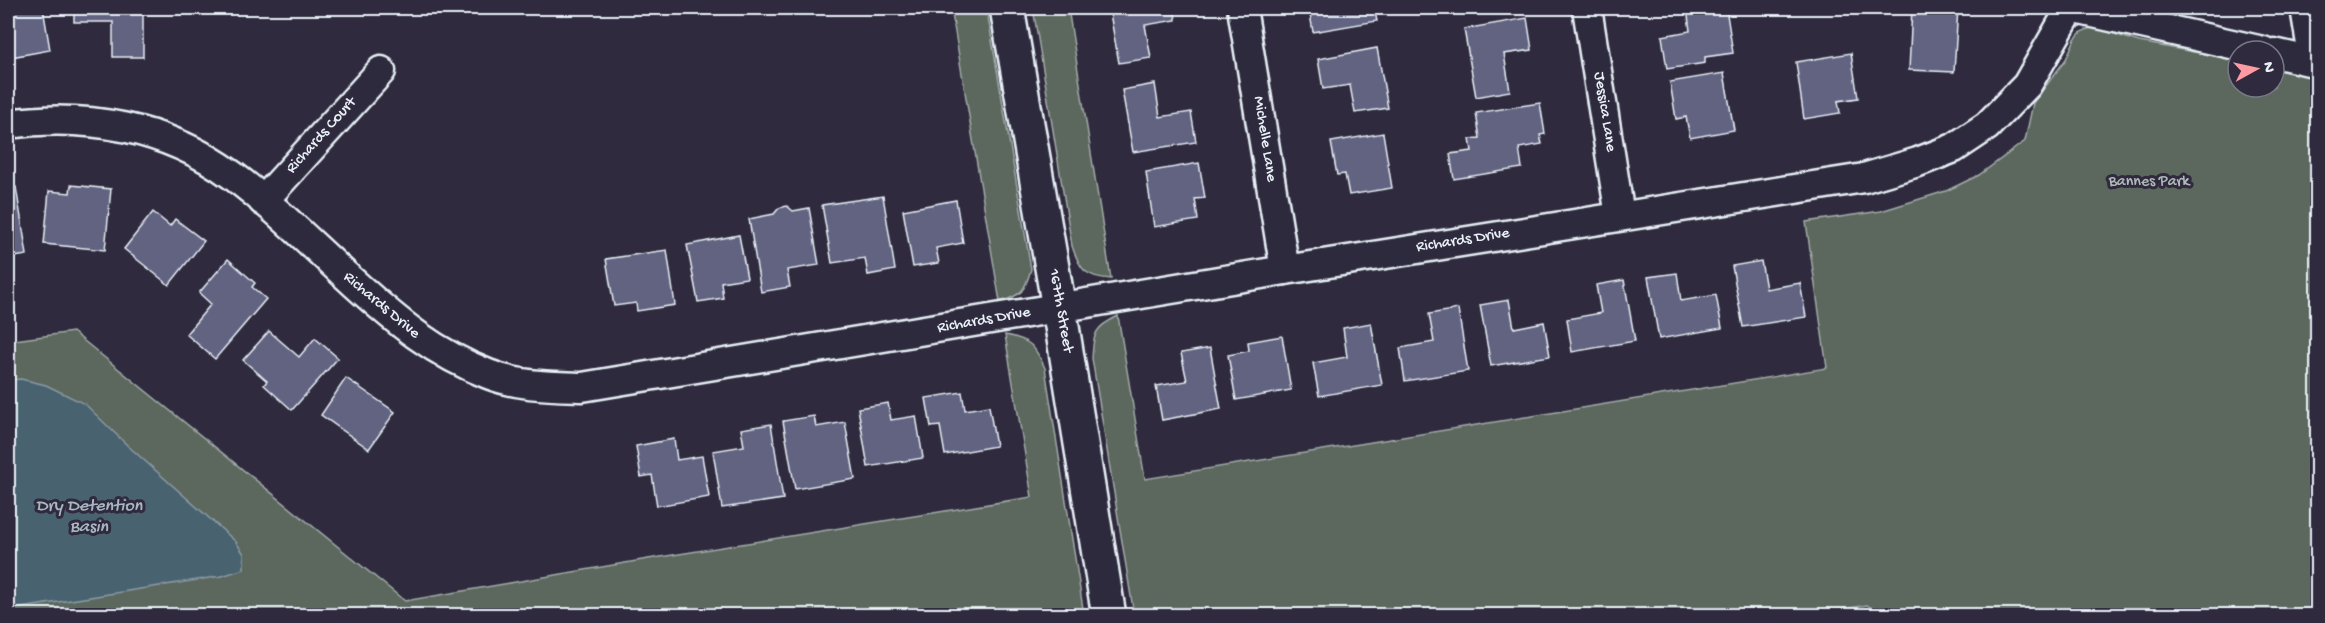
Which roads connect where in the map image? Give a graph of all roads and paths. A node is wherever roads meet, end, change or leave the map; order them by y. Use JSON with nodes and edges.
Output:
{"nodes":[{"id":1,"x":1007,"y":8,"type":"edge"},
{"id":2,"x":1242,"y":8,"type":"edge"},
{"id":3,"x":1587,"y":8,"type":"edge"},
{"id":4,"x":2071,"y":8,"type":"edge"},
{"id":5,"x":2305,"y":8,"type":"edge"},
{"id":6,"x":2226,"y":43,"type":"edge"},
{"id":7,"x":2286,"y":56,"type":"edge"},
{"id":8,"x":2316,"y":63,"type":"edge"},
{"id":9,"x":381,"y":71,"type":"dead end"},
{"id":10,"x":8,"y":124,"type":"edge"},
{"id":11,"x":263,"y":201,"type":"junction"},
{"id":12,"x":1620,"y":216,"type":"junction"},
{"id":13,"x":1285,"y":270,"type":"junction"},
{"id":14,"x":1059,"y":308,"type":"junction"},
{"id":15,"x":1109,"y":615,"type":"edge"}],
"edges":[{"from":1,"to":14,"type":"street","name":"167th Street"},
{"from":2,"to":13,"type":"street","name":"Michelle Lane"},
{"from":3,"to":12,"type":"street","name":"Jessica Lane"},
{"from":4,"to":6,"type":"street"},
{"from":4,"to":12,"type":"street","name":"Richards Drive"},
{"from":5,"to":8,"type":"street"},
{"from":7,"to":8,"type":"street"},
{"from":9,"to":11,"type":"street","name":"Richards Court"},
{"from":10,"to":11,"type":"street","name":"Richards Drive"},
{"from":11,"to":14,"type":"street","name":"Richards Drive"},
{"from":12,"to":13,"type":"street","name":"Richards Drive"},
{"from":13,"to":14,"type":"street","name":"Richards Drive"},
{"from":14,"to":15,"type":"street","name":"167th Street"}]}
